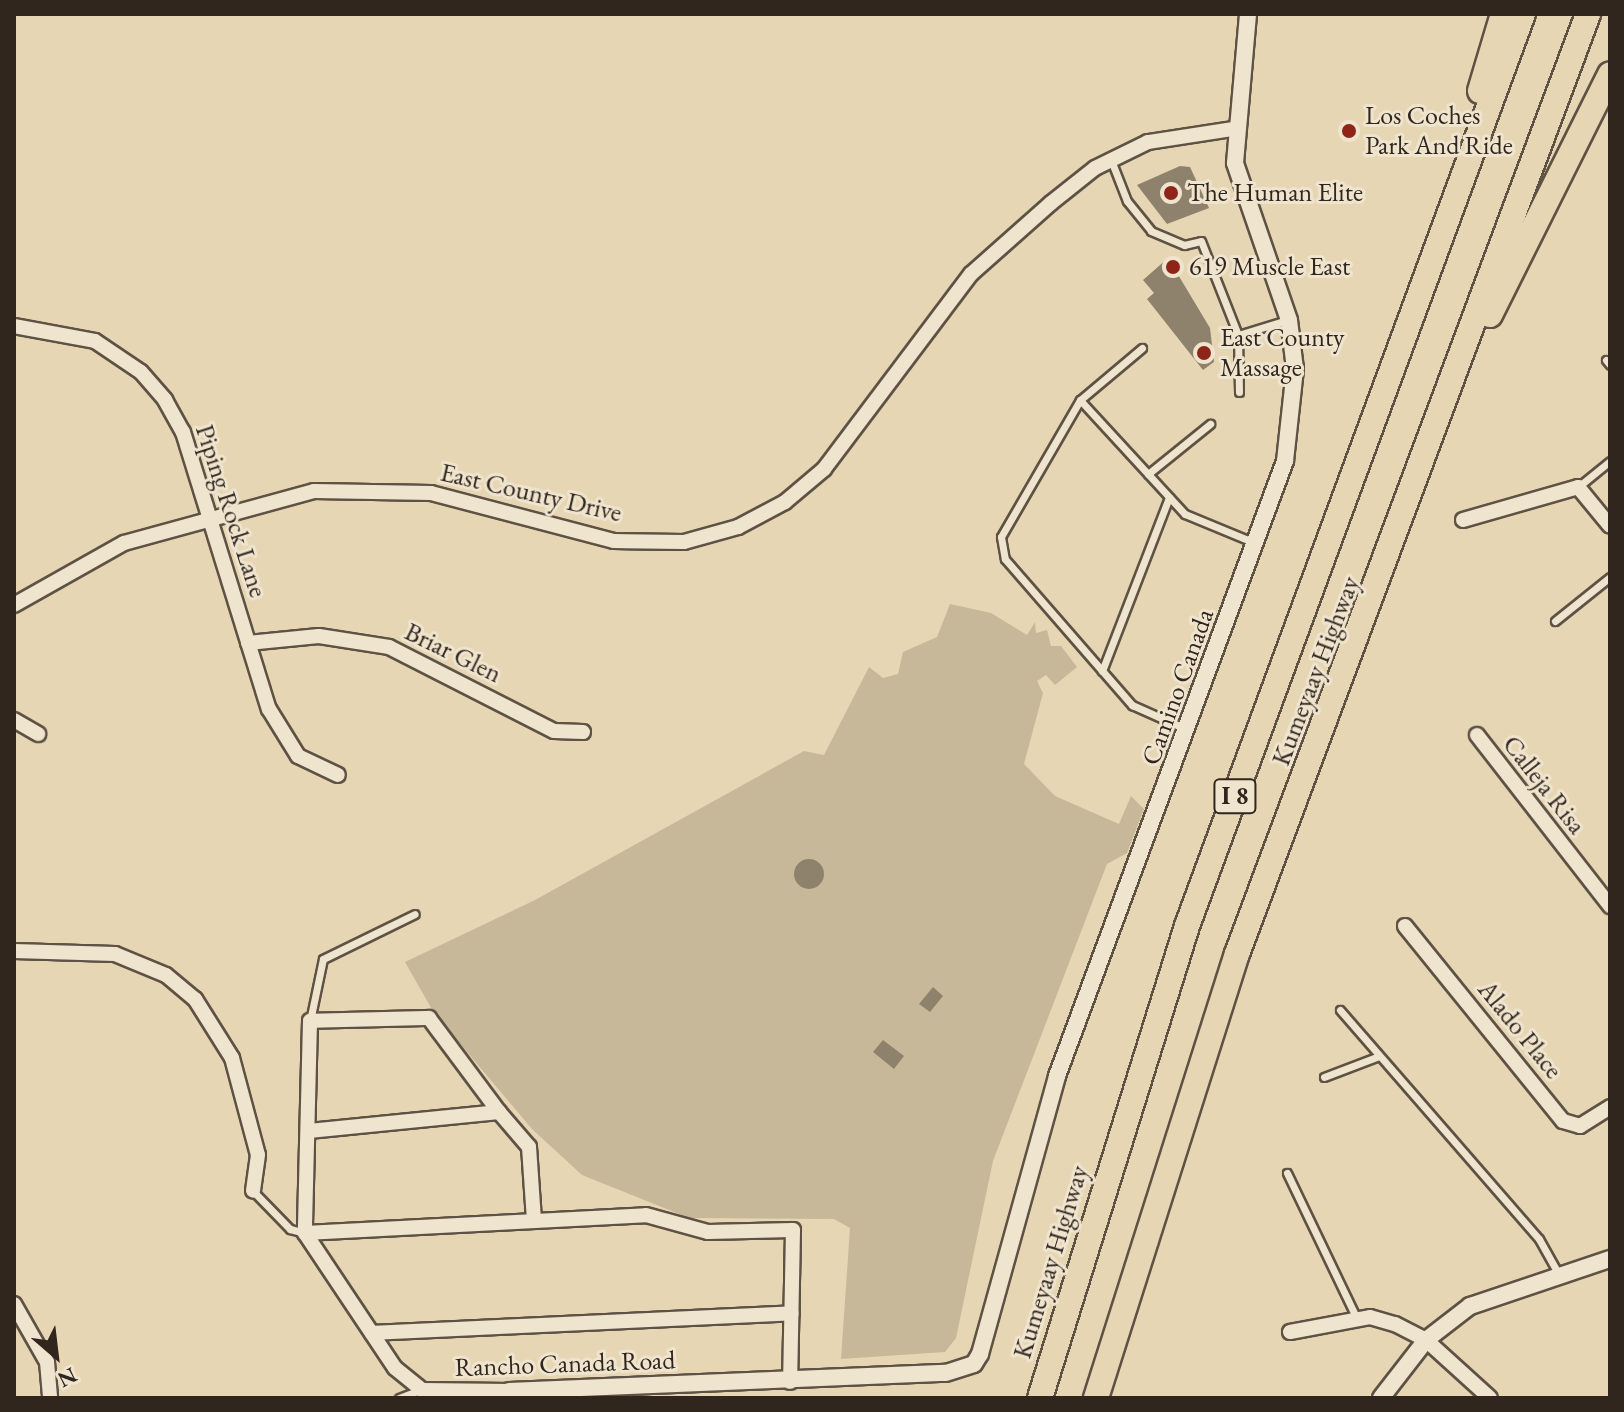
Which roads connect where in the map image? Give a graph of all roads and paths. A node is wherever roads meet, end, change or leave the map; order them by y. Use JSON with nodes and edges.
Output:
{"nodes":[{"id":1,"x":1248,"y":14,"type":"edge"},
{"id":2,"x":1503,"y":14,"type":"edge"},
{"id":3,"x":1523,"y":14,"type":"edge"},
{"id":4,"x":1588,"y":14,"type":"edge"},
{"id":5,"x":1610,"y":74,"type":"edge"},
{"id":6,"x":1233,"y":129,"type":"junction"},
{"id":7,"x":1111,"y":160,"type":"junction"},
{"id":8,"x":1455,"y":203,"type":"junction"},
{"id":9,"x":1289,"y":320,"type":"junction"},
{"id":10,"x":14,"y":326,"type":"edge"},
{"id":11,"x":1238,"y":335,"type":"junction"},
{"id":12,"x":1142,"y":348,"type":"dead end"},
{"id":13,"x":1467,"y":350,"type":"junction"},
{"id":14,"x":1239,"y":392,"type":"dead end"},
{"id":15,"x":1080,"y":400,"type":"junction"},
{"id":16,"x":1210,"y":424,"type":"dead end"},
{"id":17,"x":1610,"y":461,"type":"edge"},
{"id":18,"x":1148,"y":474,"type":"junction"},
{"id":19,"x":1578,"y":487,"type":"junction"},
{"id":20,"x":1169,"y":497,"type":"junction"},
{"id":21,"x":208,"y":517,"type":"junction"},
{"id":22,"x":1463,"y":520,"type":"dead end"},
{"id":23,"x":1610,"y":526,"type":"edge"},
{"id":24,"x":1257,"y":544,"type":"junction"},
{"id":25,"x":1610,"y":577,"type":"edge"},
{"id":26,"x":14,"y":605,"type":"edge"},
{"id":27,"x":1555,"y":621,"type":"dead end"},
{"id":28,"x":248,"y":643,"type":"junction"},
{"id":29,"x":1102,"y":671,"type":"junction"},
{"id":30,"x":14,"y":720,"type":"edge"},
{"id":31,"x":1188,"y":730,"type":"junction"},
{"id":32,"x":583,"y":732,"type":"dead end"},
{"id":33,"x":38,"y":734,"type":"dead end"},
{"id":34,"x":1477,"y":735,"type":"dead end"},
{"id":35,"x":338,"y":775,"type":"dead end"},
{"id":36,"x":1610,"y":906,"type":"edge"},
{"id":37,"x":415,"y":914,"type":"dead end"},
{"id":38,"x":1405,"y":926,"type":"dead end"},
{"id":39,"x":14,"y":951,"type":"edge"},
{"id":40,"x":1340,"y":1010,"type":"dead end"},
{"id":41,"x":310,"y":1021,"type":"junction"},
{"id":42,"x":1379,"y":1056,"type":"junction"},
{"id":43,"x":1324,"y":1077,"type":"dead end"},
{"id":44,"x":1610,"y":1107,"type":"edge"},
{"id":45,"x":499,"y":1112,"type":"junction"},
{"id":46,"x":309,"y":1131,"type":"junction"},
{"id":47,"x":1287,"y":1173,"type":"dead end"},
{"id":48,"x":253,"y":1191,"type":"joint"},
{"id":49,"x":534,"y":1221,"type":"junction"},
{"id":50,"x":305,"y":1233,"type":"junction"},
{"id":51,"x":1610,"y":1259,"type":"edge"},
{"id":52,"x":1559,"y":1275,"type":"junction"},
{"id":53,"x":14,"y":1304,"type":"edge"},
{"id":54,"x":792,"y":1313,"type":"junction"},
{"id":55,"x":1357,"y":1319,"type":"junction"},
{"id":56,"x":1290,"y":1332,"type":"dead end"},
{"id":57,"x":372,"y":1333,"type":"junction"},
{"id":58,"x":1426,"y":1340,"type":"junction"},
{"id":59,"x":974,"y":1364,"type":"joint"},
{"id":60,"x":790,"y":1382,"type":"junction"},
{"id":61,"x":422,"y":1390,"type":"junction"},
{"id":62,"x":686,"y":1391,"type":"edge"},
{"id":63,"x":509,"y":1395,"type":"edge"},
{"id":64,"x":50,"y":1398,"type":"edge"},
{"id":65,"x":399,"y":1398,"type":"edge"},
{"id":66,"x":1040,"y":1398,"type":"edge"},
{"id":67,"x":1096,"y":1398,"type":"edge"},
{"id":68,"x":1381,"y":1398,"type":"edge"},
{"id":69,"x":1490,"y":1398,"type":"edge"}],
"edges":[{"from":1,"to":6,"type":"street","name":"Camino Canada"},
{"from":2,"to":8,"type":"highway"},
{"from":3,"to":8,"type":"highway","name":"Kumeyaay Highway","number":"I 8"},
{"from":4,"to":13,"type":"highway","name":"Kumeyaay Highway","number":"I 8"},
{"from":5,"to":13,"type":"highway"},
{"from":6,"to":7,"type":"street","name":"East County Drive"},
{"from":6,"to":9,"type":"street","name":"Camino Canada"},
{"from":7,"to":11,"type":"lane"},
{"from":7,"to":21,"type":"street","name":"East County Drive"},
{"from":8,"to":66,"type":"highway","name":"Kumeyaay Highway","number":"I 8"},
{"from":9,"to":11,"type":"lane"},
{"from":9,"to":24,"type":"street","name":"Camino Canada"},
{"from":10,"to":21,"type":"street","name":"Piping Rock Lane"},
{"from":11,"to":14,"type":"lane"},
{"from":12,"to":15,"type":"lane"},
{"from":13,"to":67,"type":"highway","name":"Kumeyaay Highway","number":"I 8"},
{"from":15,"to":18,"type":"lane"},
{"from":15,"to":29,"type":"lane"},
{"from":16,"to":18,"type":"lane"},
{"from":17,"to":19,"type":"lane"},
{"from":18,"to":20,"type":"lane"},
{"from":19,"to":22,"type":"street"},
{"from":19,"to":23,"type":"street"},
{"from":20,"to":24,"type":"lane"},
{"from":20,"to":29,"type":"lane"},
{"from":21,"to":26,"type":"street","name":"East County Drive"},
{"from":21,"to":28,"type":"street","name":"Piping Rock Lane"},
{"from":24,"to":31,"type":"street","name":"Camino Canada"},
{"from":25,"to":27,"type":"lane"},
{"from":28,"to":32,"type":"street","name":"Briar Glen"},
{"from":28,"to":35,"type":"street","name":"Piping Rock Lane"},
{"from":29,"to":31,"type":"lane"},
{"from":30,"to":33,"type":"street"},
{"from":31,"to":59,"type":"street","name":"Camino Canada"},
{"from":34,"to":36,"type":"street","name":"Calleja Risa"},
{"from":37,"to":41,"type":"lane"},
{"from":38,"to":44,"type":"street","name":"Alado Place"},
{"from":39,"to":48,"type":"street"},
{"from":40,"to":42,"type":"lane"},
{"from":41,"to":45,"type":"street"},
{"from":41,"to":46,"type":"street"},
{"from":42,"to":43,"type":"lane"},
{"from":42,"to":52,"type":"lane"},
{"from":45,"to":46,"type":"street"},
{"from":45,"to":49,"type":"street"},
{"from":46,"to":50,"type":"street"},
{"from":47,"to":55,"type":"lane"},
{"from":48,"to":50,"type":"lane"},
{"from":49,"to":50,"type":"street"},
{"from":49,"to":54,"type":"street"},
{"from":50,"to":57,"type":"street","name":"Rancho Canada Road"},
{"from":51,"to":52,"type":"street"},
{"from":52,"to":58,"type":"street"},
{"from":53,"to":64,"type":"street"},
{"from":54,"to":57,"type":"street"},
{"from":54,"to":60,"type":"street"},
{"from":55,"to":56,"type":"street"},
{"from":55,"to":58,"type":"street"},
{"from":57,"to":61,"type":"street","name":"Rancho Canada Road"},
{"from":58,"to":68,"type":"street"},
{"from":58,"to":69,"type":"street"},
{"from":59,"to":60,"type":"street","name":"Rancho Canada Road"},
{"from":60,"to":62,"type":"street","name":"Rancho Canada Road"},
{"from":61,"to":63,"type":"street","name":"Rancho Canada Road"},
{"from":61,"to":65,"type":"lane"},
{"from":62,"to":63,"type":"street","name":"Rancho Canada Road"}]}
